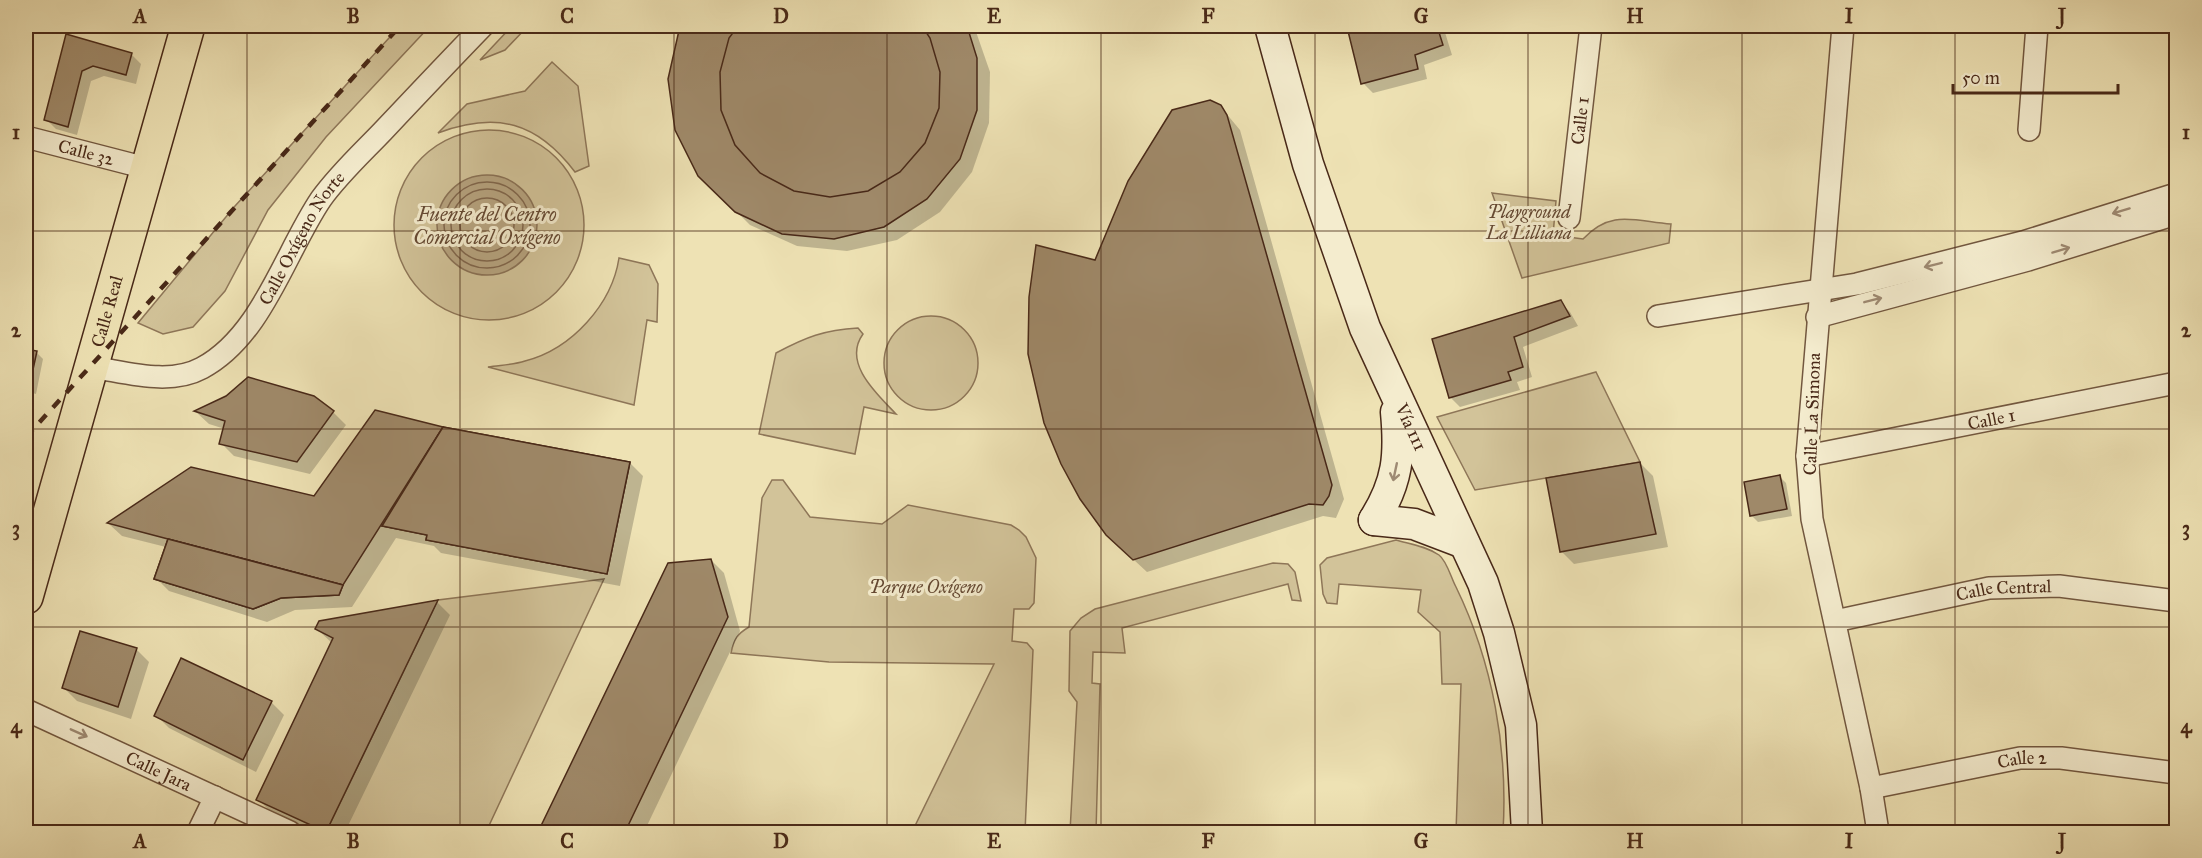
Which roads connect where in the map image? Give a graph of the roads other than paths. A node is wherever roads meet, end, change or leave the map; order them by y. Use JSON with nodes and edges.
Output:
{"nodes":[{"id":1,"x":188,"y":26,"type":"edge"},
{"id":2,"x":483,"y":26,"type":"edge"},
{"id":3,"x":1270,"y":26,"type":"edge"},
{"id":4,"x":1591,"y":26,"type":"edge"},
{"id":5,"x":1843,"y":26,"type":"edge"},
{"id":6,"x":2037,"y":26,"type":"edge"},
{"id":7,"x":2029,"y":130,"type":"dead end"},
{"id":8,"x":26,"y":137,"type":"edge"},
{"id":9,"x":146,"y":168,"type":"junction"},
{"id":10,"x":2176,"y":194,"type":"edge"},
{"id":11,"x":2176,"y":214,"type":"edge"},
{"id":12,"x":1569,"y":218,"type":"dead end"},
{"id":13,"x":1821,"y":288,"type":"junction"},
{"id":14,"x":1658,"y":316,"type":"dead end"},
{"id":15,"x":1817,"y":317,"type":"junction"},
{"id":16,"x":91,"y":366,"type":"junction"},
{"id":17,"x":2176,"y":383,"type":"edge"},
{"id":18,"x":1394,"y":394,"type":"junction"},
{"id":19,"x":1807,"y":456,"type":"junction"},
{"id":20,"x":1464,"y":543,"type":"junction"},
{"id":21,"x":26,"y":597,"type":"edge"},
{"id":22,"x":2176,"y":601,"type":"edge"},
{"id":23,"x":1835,"y":621,"type":"junction"},
{"id":24,"x":26,"y":710,"type":"edge"},
{"id":25,"x":2176,"y":773,"type":"edge"},
{"id":26,"x":1871,"y":788,"type":"junction"},
{"id":27,"x":215,"y":798,"type":"junction"},
{"id":28,"x":198,"y":832,"type":"edge"},
{"id":29,"x":290,"y":832,"type":"edge"},
{"id":30,"x":1527,"y":832,"type":"edge"},
{"id":31,"x":1878,"y":832,"type":"edge"}],
"edges":[{"from":1,"to":9,"type":"main road","name":"Calle Real"},
{"from":2,"to":16,"type":"street","name":"Calle Oxígeno Norte"},
{"from":3,"to":18,"type":"main road","name":"Vía 111"},
{"from":4,"to":12,"type":"street","name":"Calle 1"},
{"from":5,"to":13,"type":"street","name":"Calle La Simona"},
{"from":6,"to":7,"type":"street"},
{"from":8,"to":9,"type":"street","name":"Calle 32"},
{"from":9,"to":16,"type":"main road","name":"Calle Real"},
{"from":10,"to":13,"type":"street","one_way":true},
{"from":15,"to":11,"type":"street","one_way":true},
{"from":13,"to":14,"type":"street"},
{"from":13,"to":15,"type":"street","name":"Calle La Simona"},
{"from":15,"to":19,"type":"street","name":"Calle La Simona"},
{"from":16,"to":21,"type":"main road","name":"Calle Real"},
{"from":17,"to":19,"type":"street","name":"Calle 1"},
{"from":18,"to":20,"type":"main road","name":"Vía 111"},
{"from":18,"to":20,"type":"main road","one_way":true},
{"from":19,"to":23,"type":"street","name":"Calle La Simona"},
{"from":20,"to":30,"type":"main road","name":"Vía 111"},
{"from":22,"to":23,"type":"street","name":"Calle Central"},
{"from":23,"to":26,"type":"street","name":"Calle La Simona"},
{"from":24,"to":27,"type":"street","name":"Calle Jara","one_way":true},
{"from":25,"to":26,"type":"street","name":"Calle 2"},
{"from":26,"to":31,"type":"street","name":"Calle La Simona"},
{"from":27,"to":28,"type":"street"},
{"from":27,"to":29,"type":"street","name":"Calle Jara"}]}
